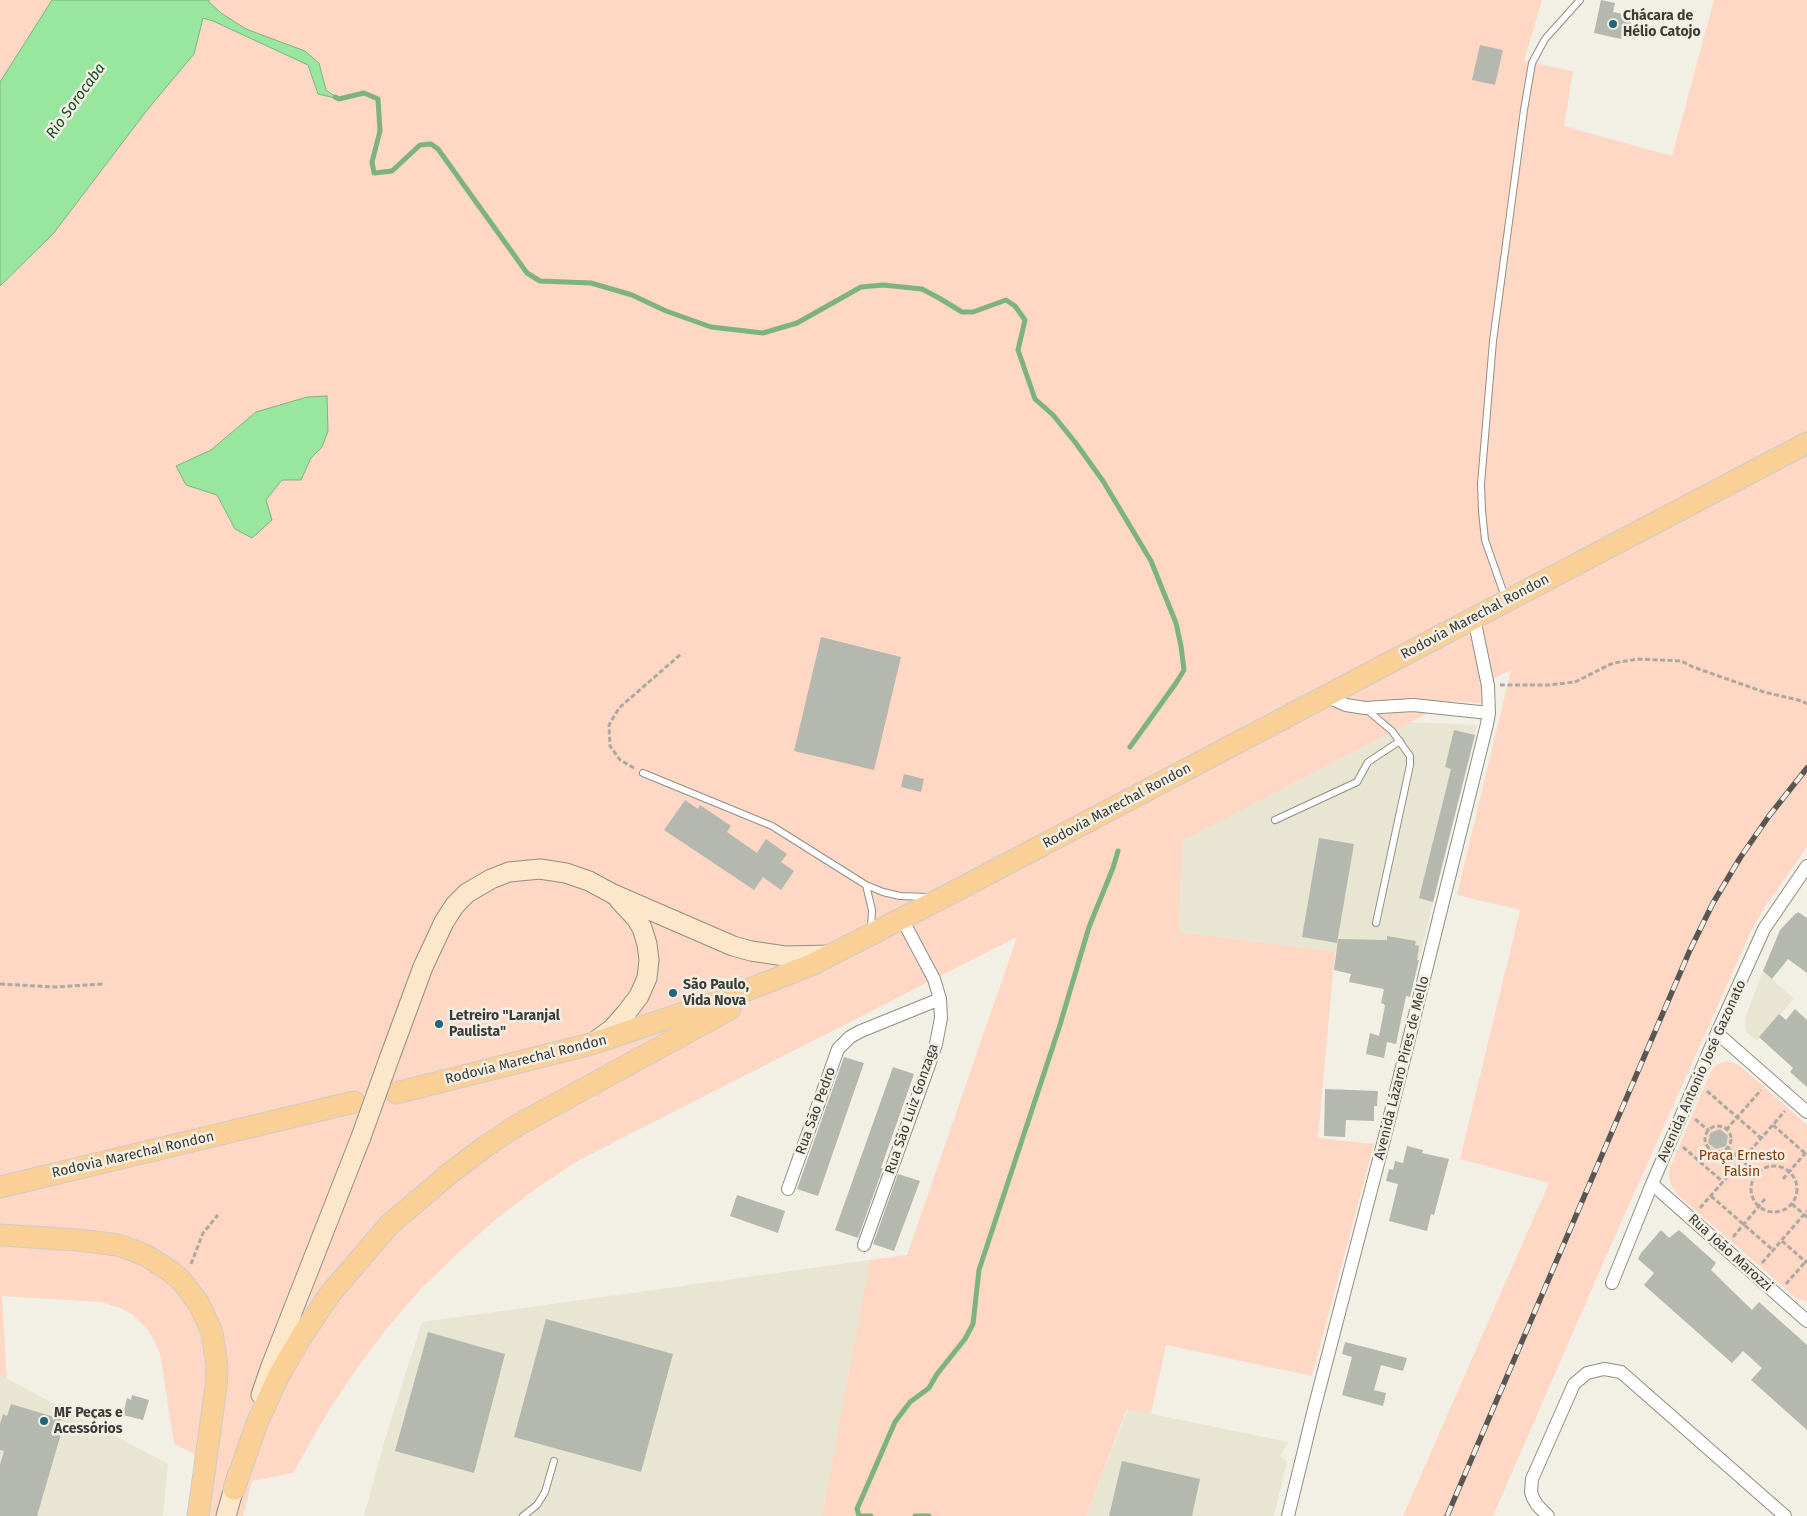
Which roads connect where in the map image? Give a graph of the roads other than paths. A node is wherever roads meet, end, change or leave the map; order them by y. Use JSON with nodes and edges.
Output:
{"nodes":[{"id":1,"x":1580,"y":0,"type":"edge"},
{"id":2,"x":1807,"y":443,"type":"edge"},
{"id":3,"x":1506,"y":601,"type":"junction"},
{"id":4,"x":1474,"y":618,"type":"junction"},
{"id":5,"x":1325,"y":696,"type":"junction"},
{"id":6,"x":1366,"y":708,"type":"junction"},
{"id":7,"x":1489,"y":713,"type":"junction"},
{"id":8,"x":1400,"y":741,"type":"junction"},
{"id":9,"x":643,"y":773,"type":"road end"},
{"id":10,"x":1275,"y":820,"type":"dead end"},
{"id":11,"x":1807,"y":866,"type":"edge"},
{"id":12,"x":1803,"y":881,"type":"edge"},
{"id":13,"x":866,"y":886,"type":"junction"},
{"id":14,"x":613,"y":894,"type":"junction"},
{"id":15,"x":942,"y":898,"type":"junction"},
{"id":16,"x":902,"y":919,"type":"junction"},
{"id":17,"x":1376,"y":922,"type":"dead end"},
{"id":18,"x":870,"y":935,"type":"junction"},
{"id":19,"x":832,"y":956,"type":"junction"},
{"id":20,"x":810,"y":965,"type":"junction"},
{"id":21,"x":940,"y":999,"type":"junction"},
{"id":22,"x":1717,"y":1032,"type":"junction"},
{"id":23,"x":591,"y":1044,"type":"junction"},
{"id":24,"x":396,"y":1093,"type":"dead end"},
{"id":25,"x":354,"y":1102,"type":"dead end"},
{"id":26,"x":1807,"y":1112,"type":"edge"},
{"id":27,"x":1652,"y":1184,"type":"junction"},
{"id":28,"x":0,"y":1187,"type":"edge"},
{"id":29,"x":788,"y":1189,"type":"dead end"},
{"id":30,"x":0,"y":1235,"type":"edge"},
{"id":31,"x":864,"y":1245,"type":"dead end"},
{"id":32,"x":1612,"y":1283,"type":"dead end"},
{"id":33,"x":1807,"y":1321,"type":"edge"},
{"id":34,"x":554,"y":1461,"type":"dead end"},
{"id":35,"x":234,"y":1489,"type":"junction"},
{"id":36,"x":198,"y":1516,"type":"edge"},
{"id":37,"x":226,"y":1516,"type":"edge"},
{"id":38,"x":523,"y":1516,"type":"edge"},
{"id":39,"x":1288,"y":1516,"type":"edge"},
{"id":40,"x":1548,"y":1516,"type":"edge"},
{"id":41,"x":1784,"y":1516,"type":"edge"}],
"edges":[{"from":1,"to":3,"type":"lane"},
{"from":2,"to":3,"type":"main road","name":"Rodovia Marechal Rondon"},
{"from":3,"to":4,"type":"main road","name":"Rodovia Marechal Rondon"},
{"from":4,"to":5,"type":"main road","name":"Rodovia Marechal Rondon"},
{"from":4,"to":7,"type":"street","name":"Avenida Lázaro Pires de Mello"},
{"from":5,"to":6,"type":"street"},
{"from":5,"to":15,"type":"main road","name":"Rodovia Marechal Rondon"},
{"from":6,"to":7,"type":"street"},
{"from":6,"to":8,"type":"lane"},
{"from":7,"to":39,"type":"street","name":"Avenida Lázaro Pires de Mello"},
{"from":8,"to":10,"type":"lane"},
{"from":8,"to":17,"type":"lane"},
{"from":9,"to":13,"type":"lane"},
{"from":11,"to":12,"type":"street","name":"Avenida Antonio José Gazonato"},
{"from":12,"to":22,"type":"street","name":"Avenida Antonio José Gazonato"},
{"from":13,"to":15,"type":"lane"},
{"from":13,"to":18,"type":"lane"},
{"from":14,"to":19,"type":"main road"},
{"from":14,"to":23,"type":"main road"},
{"from":14,"to":35,"type":"main road","bridge":true},
{"from":15,"to":16,"type":"main road","name":"Rodovia Marechal Rondon"},
{"from":16,"to":18,"type":"main road","name":"Rodovia Marechal Rondon"},
{"from":16,"to":21,"type":"street","name":"Rua São Luiz Gonzaga"},
{"from":18,"to":19,"type":"main road","name":"Rodovia Marechal Rondon"},
{"from":19,"to":20,"type":"main road","name":"Rodovia Marechal Rondon"},
{"from":20,"to":23,"type":"main road","name":"Rodovia Marechal Rondon"},
{"from":20,"to":35,"type":"main road"},
{"from":21,"to":29,"type":"street","name":"Rua São Pedro"},
{"from":21,"to":31,"type":"street","name":"Rua São Luiz Gonzaga"},
{"from":22,"to":26,"type":"street"},
{"from":22,"to":27,"type":"street","name":"Avenida Antonio José Gazonato"},
{"from":23,"to":24,"type":"main road","name":"Rodovia Marechal Rondon"},
{"from":25,"to":28,"type":"main road","name":"Rodovia Marechal Rondon"},
{"from":27,"to":32,"type":"street","name":"Avenida Antonio José Gazonato"},
{"from":27,"to":33,"type":"street","name":"Rua João Marozzi"},
{"from":30,"to":36,"type":"main road"},
{"from":34,"to":38,"type":"lane"},
{"from":35,"to":37,"type":"main road"},
{"from":40,"to":41,"type":"street"}]}
